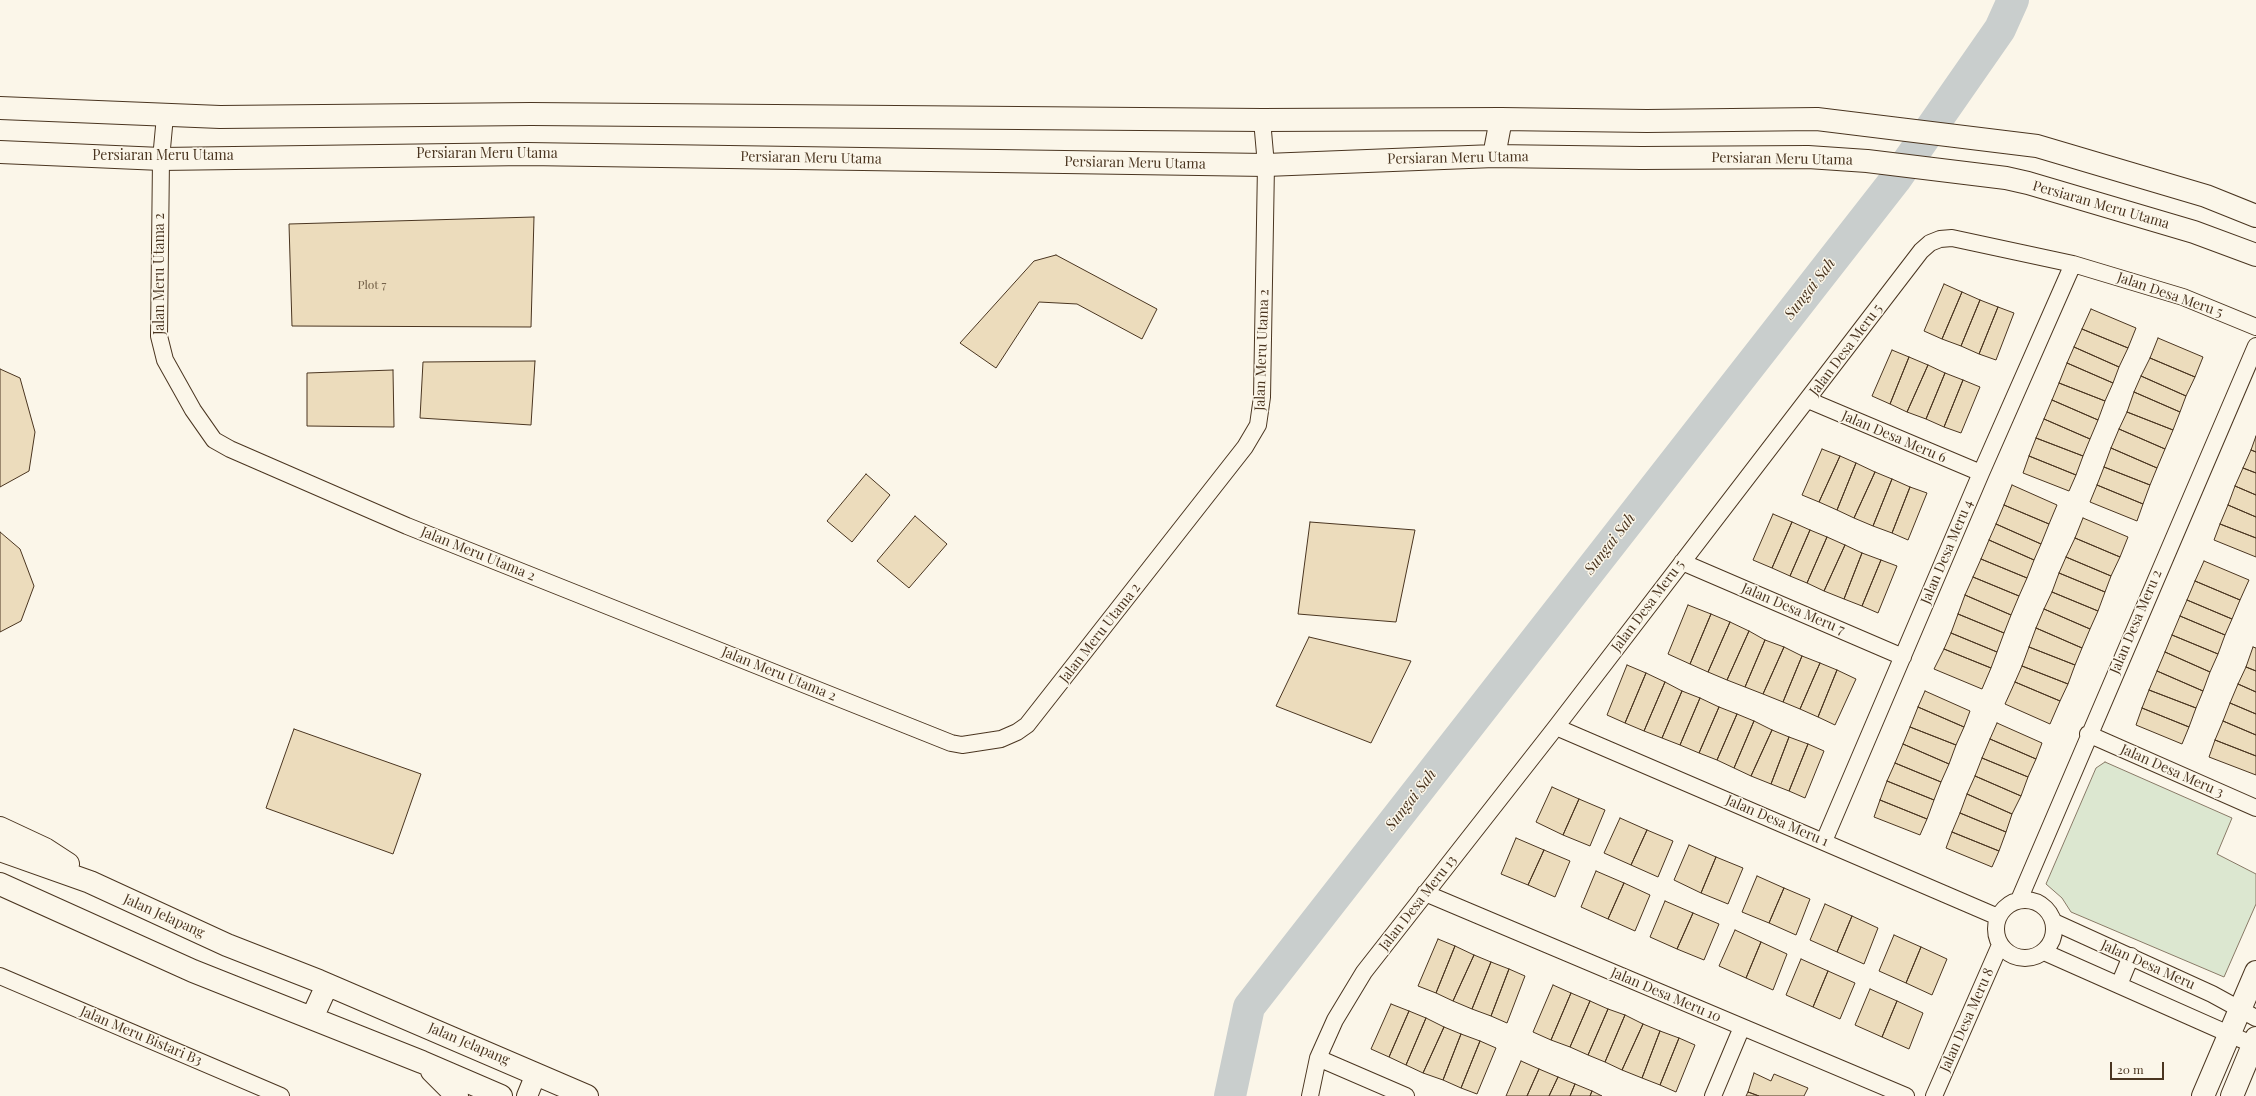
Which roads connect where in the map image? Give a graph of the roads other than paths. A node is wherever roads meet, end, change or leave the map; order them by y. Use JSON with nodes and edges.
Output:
{"nodes":[{"id":1,"x":0,"y":108,"type":"edge"},
{"id":2,"x":165,"y":116,"type":"junction"},
{"id":3,"x":1501,"y":119,"type":"junction"},
{"id":4,"x":1262,"y":120,"type":"junction"},
{"id":5,"x":0,"y":152,"type":"edge"},
{"id":6,"x":1494,"y":156,"type":"junction"},
{"id":7,"x":161,"y":159,"type":"junction"},
{"id":8,"x":1266,"y":165,"type":"junction"},
{"id":9,"x":2256,"y":216,"type":"edge"},
{"id":10,"x":2256,"y":255,"type":"edge"},
{"id":11,"x":2073,"y":264,"type":"junction"},
{"id":12,"x":2256,"y":327,"type":"edge"},
{"id":13,"x":2256,"y":346,"type":"edge"},
{"id":14,"x":1808,"y":400,"type":"junction"},
{"id":15,"x":1981,"y":473,"type":"junction"},
{"id":16,"x":1682,"y":562,"type":"junction"},
{"id":17,"x":1903,"y":657,"type":"junction"},
{"id":18,"x":1556,"y":727,"type":"junction"},
{"id":19,"x":2088,"y":734,"type":"junction"},
{"id":20,"x":2256,"y":808,"type":"edge"},
{"id":21,"x":0,"y":828,"type":"edge"},
{"id":22,"x":1824,"y":841,"type":"junction"},
{"id":23,"x":0,"y":850,"type":"edge"},
{"id":24,"x":90,"y":882,"type":"junction"},
{"id":25,"x":0,"y":884,"type":"edge"},
{"id":26,"x":0,"y":888,"type":"edge"},
{"id":27,"x":1426,"y":893,"type":"junction"},
{"id":28,"x":24,"y":895,"type":"junction"},
{"id":29,"x":2018,"y":900,"type":"junction"},
{"id":30,"x":1998,"y":917,"type":"junction"},
{"id":31,"x":2054,"y":922,"type":"junction"},
{"id":32,"x":2000,"y":945,"type":"junction"},
{"id":33,"x":2044,"y":952,"type":"junction"},
{"id":34,"x":2131,"y":956,"type":"junction"},
{"id":35,"x":2256,"y":972,"type":"edge"},
{"id":36,"x":0,"y":976,"type":"edge"},
{"id":37,"x":327,"y":985,"type":"junction"},
{"id":38,"x":2118,"y":985,"type":"junction"},
{"id":39,"x":2248,"y":1014,"type":"edge"},
{"id":40,"x":312,"y":1018,"type":"junction"},
{"id":41,"x":1742,"y":1027,"type":"junction"},
{"id":42,"x":2229,"y":1035,"type":"junction"},
{"id":43,"x":2255,"y":1043,"type":"edge"},
{"id":44,"x":1318,"y":1058,"type":"junction"},
{"id":45,"x":422,"y":1062,"type":"junction"},
{"id":46,"x":536,"y":1074,"type":"junction"},
{"id":47,"x":562,"y":1091,"type":"edge"},
{"id":48,"x":281,"y":1096,"type":"edge"},
{"id":49,"x":457,"y":1096,"type":"edge"},
{"id":50,"x":501,"y":1096,"type":"edge"},
{"id":51,"x":527,"y":1096,"type":"edge"},
{"id":52,"x":587,"y":1096,"type":"edge"},
{"id":53,"x":1310,"y":1096,"type":"edge"},
{"id":54,"x":1406,"y":1096,"type":"edge"},
{"id":55,"x":1712,"y":1096,"type":"edge"},
{"id":56,"x":1906,"y":1096,"type":"edge"},
{"id":57,"x":1934,"y":1096,"type":"edge"},
{"id":58,"x":2203,"y":1096,"type":"edge"},
{"id":59,"x":2232,"y":1096,"type":"edge"}],
"edges":[{"from":1,"to":2,"type":"main road"},
{"from":2,"to":4,"type":"main road"},
{"from":2,"to":7,"type":"street","name":"Jalan Meru Utama 2"},
{"from":3,"to":4,"type":"main road"},
{"from":3,"to":6,"type":"main road"},
{"from":3,"to":9,"type":"main road"},
{"from":4,"to":8,"type":"street","name":"Jalan Meru Utama 2"},
{"from":5,"to":7,"type":"main road","name":"Persiaran Meru Utama"},
{"from":6,"to":8,"type":"main road","name":"Persiaran Meru Utama"},
{"from":6,"to":10,"type":"main road","name":"Persiaran Meru Utama"},
{"from":7,"to":8,"type":"main road","name":"Persiaran Meru Utama"},
{"from":7,"to":8,"type":"street","name":"Jalan Meru Utama 2"},
{"from":11,"to":12,"type":"street","name":"Jalan Desa Meru 5"},
{"from":11,"to":14,"type":"street","name":"Jalan Desa Meru 5"},
{"from":11,"to":15,"type":"street","name":"Jalan Desa Meru 4"},
{"from":13,"to":19,"type":"street","name":"Jalan Desa Meru 2"},
{"from":14,"to":15,"type":"street","name":"Jalan Desa Meru 6"},
{"from":14,"to":16,"type":"street","name":"Jalan Desa Meru 5"},
{"from":15,"to":17,"type":"street","name":"Jalan Desa Meru 4"},
{"from":16,"to":17,"type":"street","name":"Jalan Desa Meru 7"},
{"from":16,"to":18,"type":"street","name":"Jalan Desa Meru 5"},
{"from":17,"to":22,"type":"street","name":"Jalan Desa Meru 4"},
{"from":18,"to":22,"type":"street","name":"Jalan Desa Meru 1"},
{"from":18,"to":27,"type":"street","name":"Jalan Desa Meru 13"},
{"from":19,"to":20,"type":"street","name":"Jalan Desa Meru 3"},
{"from":19,"to":29,"type":"street","name":"Jalan Desa Meru 2"},
{"from":21,"to":24,"type":"main road"},
{"from":22,"to":30,"type":"street","name":"Jalan Desa Meru 1"},
{"from":23,"to":24,"type":"main road","name":"Jalan Jelapang"},
{"from":24,"to":37,"type":"main road","name":"Jalan Jelapang"},
{"from":25,"to":28,"type":"main road"},
{"from":26,"to":28,"type":"main road"},
{"from":27,"to":41,"type":"street","name":"Jalan Desa Meru 10"},
{"from":27,"to":44,"type":"street","name":"Jalan Desa Meru 13"},
{"from":28,"to":40,"type":"main road"},
{"from":29,"to":30,"type":"street"},
{"from":29,"to":31,"type":"street"},
{"from":30,"to":32,"type":"street"},
{"from":31,"to":33,"type":"street"},
{"from":31,"to":34,"type":"street","name":"Jalan Desa Meru"},
{"from":32,"to":33,"type":"street"},
{"from":32,"to":57,"type":"street","name":"Jalan Desa Meru 8"},
{"from":33,"to":38,"type":"street"},
{"from":34,"to":38,"type":"street"},
{"from":34,"to":39,"type":"street","name":"Jalan Desa Meru"},
{"from":35,"to":39,"type":"main road"},
{"from":36,"to":48,"type":"street","name":"Jalan Meru Bistari B3"},
{"from":37,"to":40,"type":"main road"},
{"from":37,"to":46,"type":"main road","name":"Jalan Jelapang"},
{"from":38,"to":42,"type":"street"},
{"from":39,"to":42,"type":"main road"},
{"from":40,"to":45,"type":"main road"},
{"from":41,"to":55,"type":"street"},
{"from":41,"to":56,"type":"street","name":"Jalan Desa Meru 10"},
{"from":42,"to":43,"type":"street"},
{"from":42,"to":58,"type":"main road"},
{"from":43,"to":59,"type":"main road"},
{"from":44,"to":53,"type":"street","name":"Jalan Desa Meru 13"},
{"from":44,"to":54,"type":"street"},
{"from":45,"to":49,"type":"main road"},
{"from":45,"to":50,"type":"main road"},
{"from":46,"to":47,"type":"main road","name":"Jalan Jelapang"},
{"from":46,"to":51,"type":"street"},
{"from":47,"to":52,"type":"main road","name":"Jalan Jelapang"}]}
